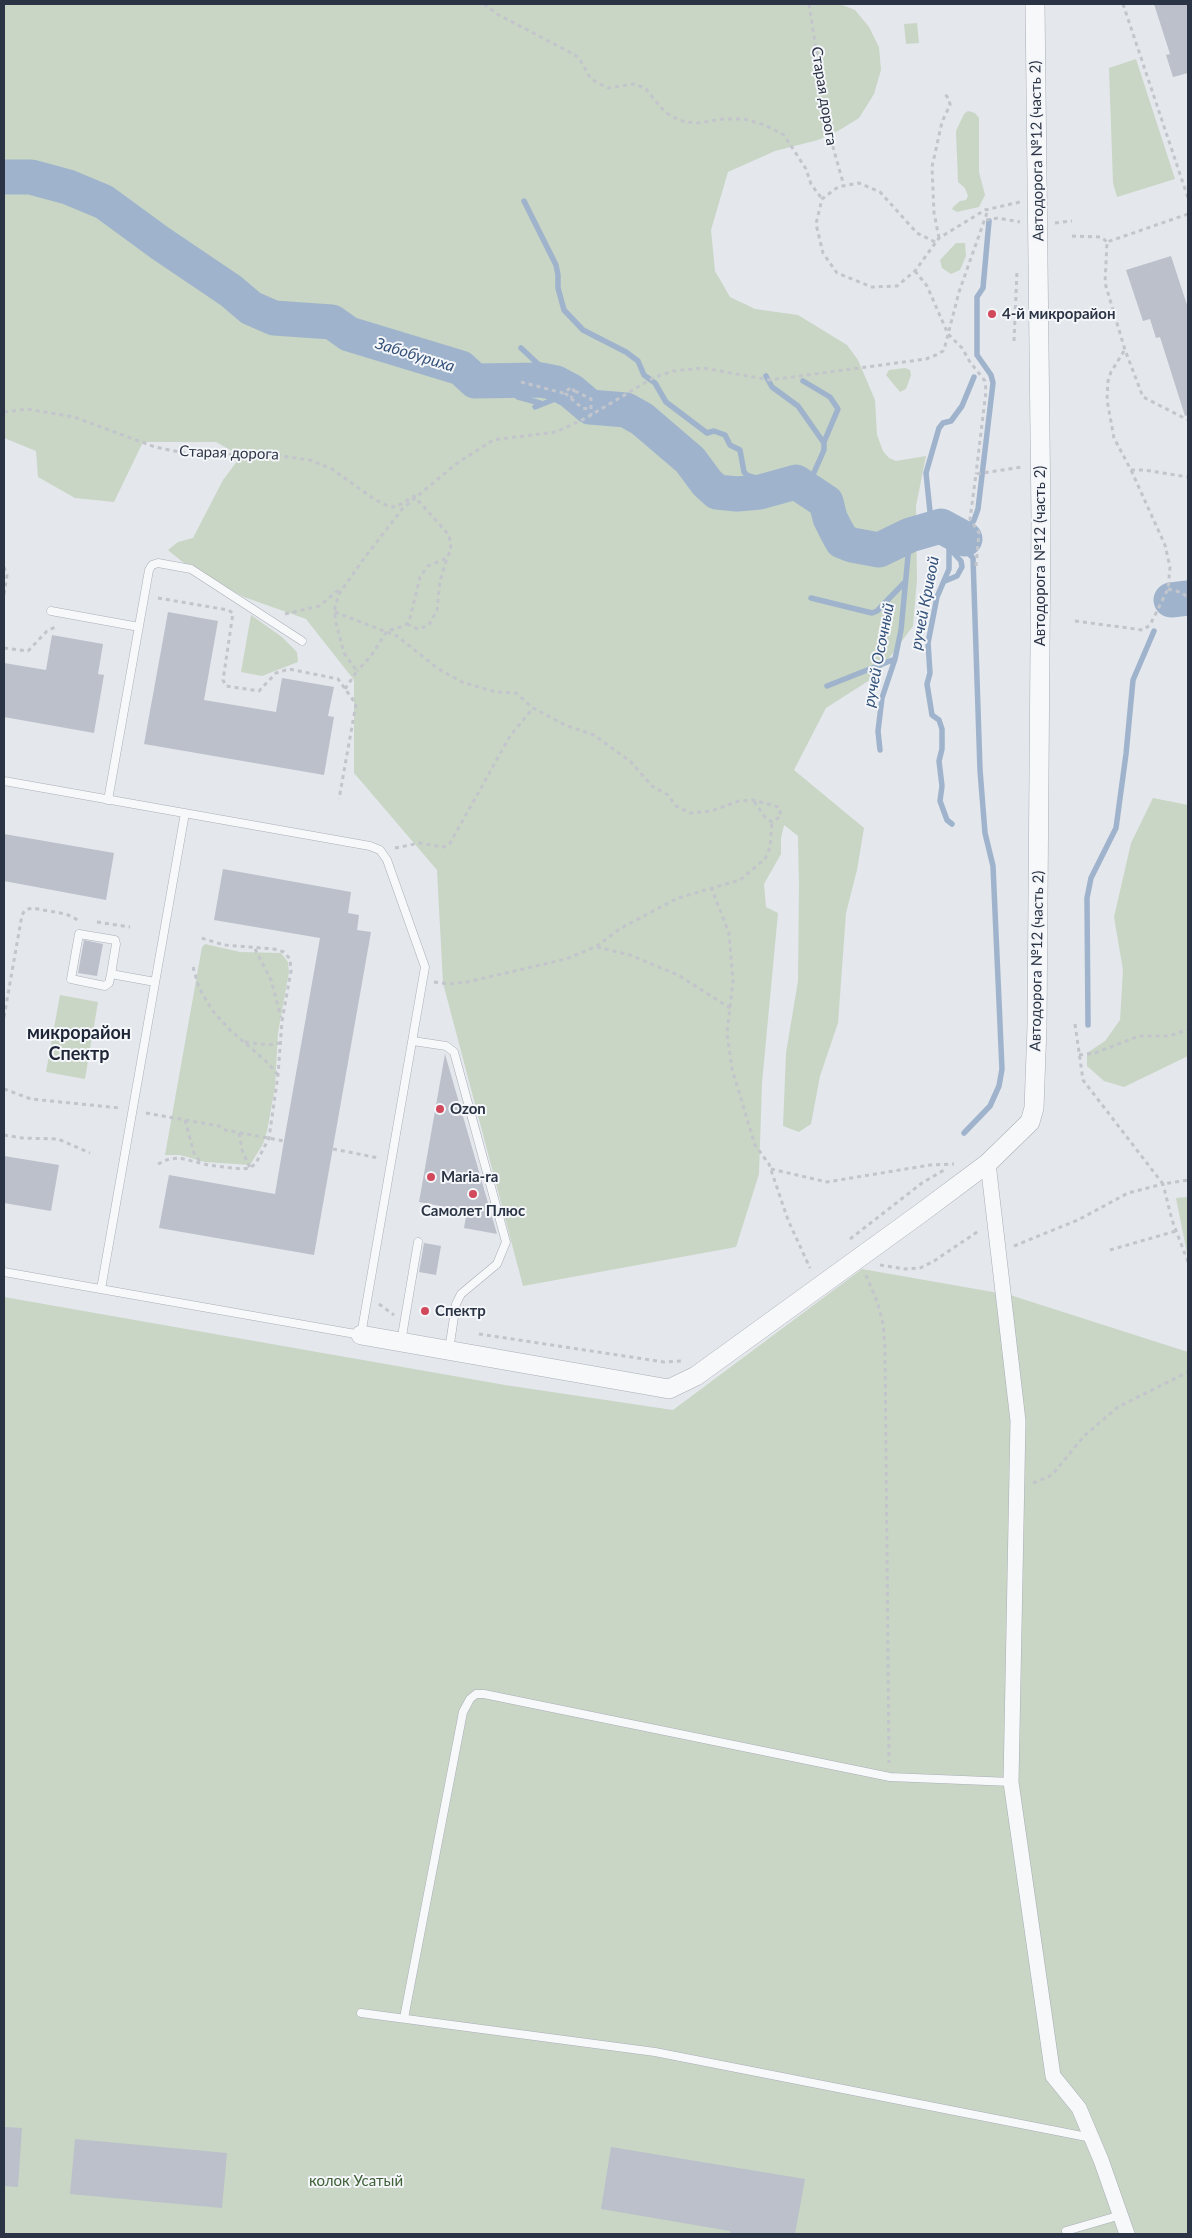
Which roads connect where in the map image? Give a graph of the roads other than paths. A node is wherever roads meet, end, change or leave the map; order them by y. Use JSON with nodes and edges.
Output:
{"nodes":[{"id":1,"x":1035,"y":4,"type":"edge"},
{"id":2,"x":51,"y":611,"type":"dead end"},
{"id":3,"x":138,"y":627,"type":"junction"},
{"id":4,"x":302,"y":641,"type":"dead end"},
{"id":5,"x":4,"y":781,"type":"edge"},
{"id":6,"x":108,"y":800,"type":"junction"},
{"id":7,"x":185,"y":813,"type":"junction"},
{"id":8,"x":111,"y":974,"type":"junction"},
{"id":9,"x":155,"y":982,"type":"junction"},
{"id":10,"x":413,"y":1041,"type":"junction"},
{"id":11,"x":981,"y":1168,"type":"junction"},
{"id":12,"x":418,"y":1242,"type":"dead end"},
{"id":13,"x":4,"y":1272,"type":"edge"},
{"id":14,"x":100,"y":1289,"type":"junction"},
{"id":15,"x":361,"y":1335,"type":"junction"},
{"id":16,"x":401,"y":1342,"type":"junction"},
{"id":17,"x":449,"y":1350,"type":"junction"},
{"id":18,"x":1011,"y":1782,"type":"junction"},
{"id":19,"x":361,"y":2013,"type":"dead end"},
{"id":20,"x":404,"y":2018,"type":"junction"},
{"id":21,"x":1092,"y":2138,"type":"junction"},
{"id":22,"x":1121,"y":2215,"type":"junction"},
{"id":23,"x":1066,"y":2231,"type":"dead end"},
{"id":24,"x":1127,"y":2234,"type":"edge"}],
"edges":[{"from":1,"to":11,"type":"street","name":"Автодорога №12 (часть 2)"},
{"from":2,"to":3,"type":"lane"},
{"from":3,"to":4,"type":"lane"},
{"from":3,"to":6,"type":"lane"},
{"from":5,"to":6,"type":"lane"},
{"from":6,"to":7,"type":"lane"},
{"from":7,"to":9,"type":"lane"},
{"from":7,"to":10,"type":"lane"},
{"from":8,"to":8,"type":"lane"},
{"from":8,"to":9,"type":"lane"},
{"from":9,"to":14,"type":"lane"},
{"from":10,"to":15,"type":"lane"},
{"from":10,"to":17,"type":"lane"},
{"from":11,"to":17,"type":"street"},
{"from":11,"to":18,"type":"street"},
{"from":12,"to":16,"type":"lane"},
{"from":13,"to":14,"type":"lane"},
{"from":14,"to":15,"type":"lane"},
{"from":15,"to":16,"type":"street"},
{"from":16,"to":17,"type":"street"},
{"from":18,"to":20,"type":"lane"},
{"from":18,"to":21,"type":"street"},
{"from":19,"to":20,"type":"lane"},
{"from":20,"to":21,"type":"lane"},
{"from":21,"to":22,"type":"street"},
{"from":22,"to":23,"type":"lane"},
{"from":22,"to":24,"type":"street"}]}
